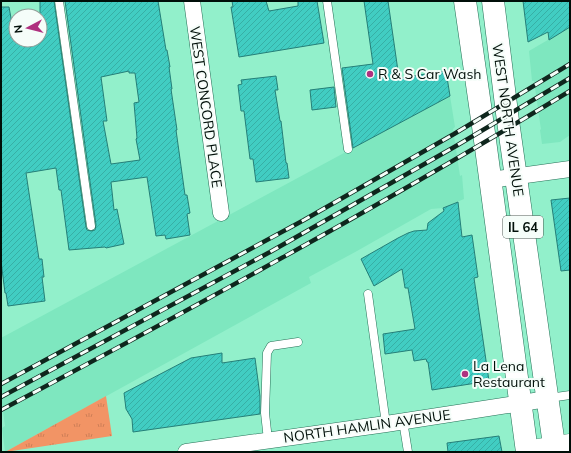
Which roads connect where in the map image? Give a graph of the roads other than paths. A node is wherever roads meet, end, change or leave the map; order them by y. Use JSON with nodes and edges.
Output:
{"nodes":[{"id":1,"x":59,"y":1,"type":"edge"},
{"id":2,"x":192,"y":1,"type":"edge"},
{"id":3,"x":326,"y":1,"type":"edge"},
{"id":4,"x":465,"y":1,"type":"edge"},
{"id":5,"x":493,"y":1,"type":"edge"},
{"id":6,"x":348,"y":149,"type":"dead end"},
{"id":7,"x":570,"y":169,"type":"edge"},
{"id":8,"x":516,"y":177,"type":"junction"},
{"id":9,"x":490,"y":180,"type":"junction"},
{"id":10,"x":221,"y":213,"type":"dead end"},
{"id":11,"x":91,"y":226,"type":"dead end"},
{"id":12,"x":368,"y":294,"type":"dead end"},
{"id":13,"x":298,"y":342,"type":"dead end"},
{"id":14,"x":570,"y":395,"type":"edge"},
{"id":15,"x":547,"y":399,"type":"junction"},
{"id":16,"x":520,"y":403,"type":"junction"},
{"id":17,"x":403,"y":421,"type":"junction"},
{"id":18,"x":386,"y":424,"type":"junction"},
{"id":19,"x":268,"y":440,"type":"junction"},
{"id":20,"x":559,"y":448,"type":"edge"},
{"id":21,"x":526,"y":451,"type":"edge"},
{"id":22,"x":186,"y":452,"type":"edge"},
{"id":23,"x":408,"y":452,"type":"edge"}],
"edges":[{"from":1,"to":11,"type":"lane"},
{"from":2,"to":10,"type":"street","name":"WEST CONCORD PLACE"},
{"from":3,"to":6,"type":"lane"},
{"from":4,"to":9,"type":"main road","name":"WEST NORTH AVENUE","number":"IL 64"},
{"from":5,"to":8,"type":"main road","name":"WEST NORTH AVENUE","number":"IL 64"},
{"from":7,"to":8,"type":"street"},
{"from":8,"to":9,"type":"street"},
{"from":8,"to":15,"type":"main road","name":"WEST NORTH AVENUE","number":"IL 64"},
{"from":9,"to":16,"type":"main road","name":"WEST NORTH AVENUE","number":"IL 64"},
{"from":12,"to":18,"type":"lane"},
{"from":13,"to":19,"type":"lane"},
{"from":14,"to":15,"type":"lane"},
{"from":15,"to":16,"type":"street","name":"NORTH HAMLIN AVENUE"},
{"from":15,"to":20,"type":"main road","name":"WEST NORTH AVENUE","number":"IL 64"},
{"from":16,"to":17,"type":"street","name":"NORTH HAMLIN AVENUE"},
{"from":16,"to":21,"type":"main road","name":"WEST NORTH AVENUE","number":"IL 64"},
{"from":17,"to":18,"type":"street","name":"NORTH HAMLIN AVENUE"},
{"from":17,"to":23,"type":"lane"},
{"from":18,"to":19,"type":"street","name":"NORTH HAMLIN AVENUE"},
{"from":19,"to":22,"type":"street","name":"NORTH HAMLIN AVENUE"},
{"from":20,"to":21,"type":"street"}]}
